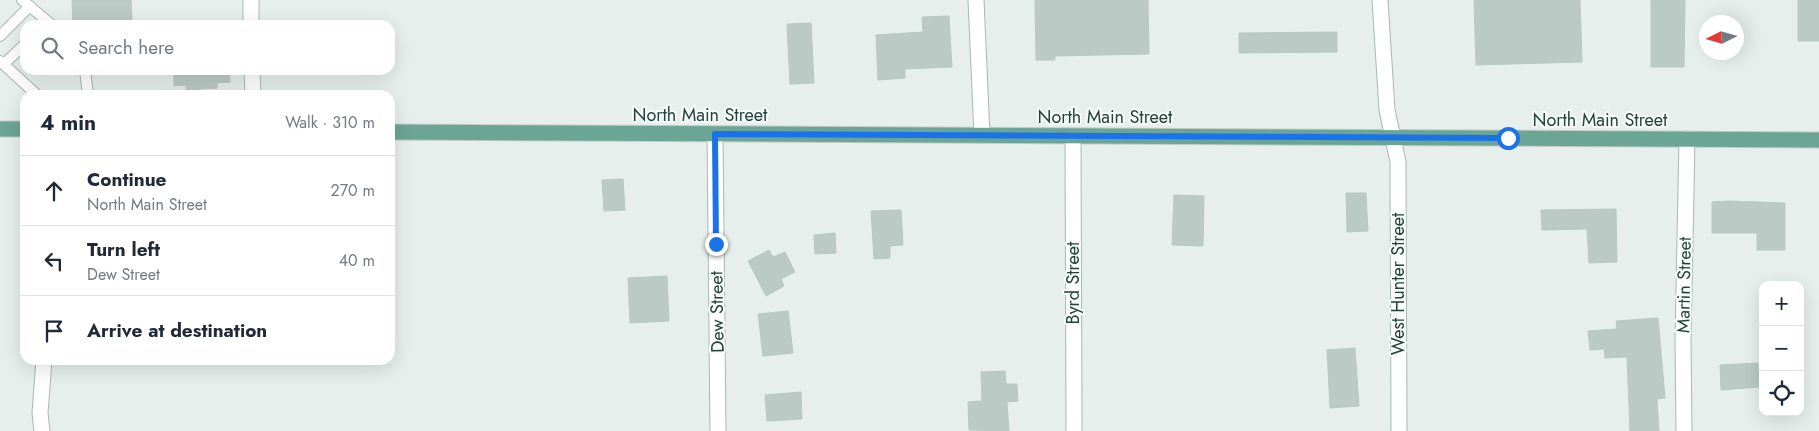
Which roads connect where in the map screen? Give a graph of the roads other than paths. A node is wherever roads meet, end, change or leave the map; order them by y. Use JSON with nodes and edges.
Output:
{"nodes":[{"id":1,"x":251,"y":0,"type":"edge"},
{"id":2,"x":976,"y":0,"type":"edge"},
{"id":3,"x":1380,"y":0,"type":"edge"},
{"id":4,"x":26,"y":3,"type":"edge"},
{"id":5,"x":45,"y":20,"type":"edge"},
{"id":6,"x":251,"y":20,"type":"edge"},
{"id":7,"x":0,"y":36,"type":"edge"},
{"id":8,"x":20,"y":48,"type":"edge"},
{"id":9,"x":2,"y":63,"type":"edge"},
{"id":10,"x":86,"y":75,"type":"edge"},
{"id":11,"x":252,"y":75,"type":"edge"},
{"id":12,"x":32,"y":90,"type":"edge"},
{"id":13,"x":87,"y":90,"type":"edge"},
{"id":14,"x":253,"y":90,"type":"edge"},
{"id":15,"x":0,"y":129,"type":"edge"},
{"id":16,"x":20,"y":129,"type":"edge"},
{"id":17,"x":395,"y":132,"type":"edge"},
{"id":18,"x":715,"y":134,"type":"junction"},
{"id":19,"x":982,"y":135,"type":"junction"},
{"id":20,"x":1073,"y":136,"type":"junction"},
{"id":21,"x":1393,"y":138,"type":"junction"},
{"id":22,"x":1688,"y":140,"type":"junction"},
{"id":23,"x":1819,"y":140,"type":"edge"},
{"id":24,"x":44,"y":365,"type":"edge"},
{"id":25,"x":42,"y":431,"type":"edge"},
{"id":26,"x":718,"y":431,"type":"edge"},
{"id":27,"x":1074,"y":431,"type":"edge"},
{"id":28,"x":1399,"y":431,"type":"edge"},
{"id":29,"x":1684,"y":431,"type":"edge"}],
"edges":[{"from":1,"to":6,"type":"street"},
{"from":2,"to":19,"type":"street"},
{"from":3,"to":21,"type":"street","name":"West Hunter Street"},
{"from":4,"to":5,"type":"lane"},
{"from":4,"to":7,"type":"lane"},
{"from":8,"to":9,"type":"lane"},
{"from":9,"to":12,"type":"lane"},
{"from":10,"to":13,"type":"lane"},
{"from":11,"to":14,"type":"street"},
{"from":15,"to":16,"type":"main road"},
{"from":17,"to":18,"type":"main road","name":"North Main Street"},
{"from":18,"to":19,"type":"main road","name":"North Main Street"},
{"from":18,"to":26,"type":"street","name":"Dew Street"},
{"from":19,"to":20,"type":"main road","name":"North Main Street"},
{"from":20,"to":21,"type":"main road","name":"North Main Street"},
{"from":20,"to":27,"type":"street","name":"Byrd Street"},
{"from":21,"to":22,"type":"main road","name":"North Main Street"},
{"from":21,"to":28,"type":"street","name":"West Hunter Street"},
{"from":22,"to":23,"type":"main road","name":"North Main Street"},
{"from":22,"to":29,"type":"street","name":"Martin Street"},
{"from":24,"to":25,"type":"street"}]}
